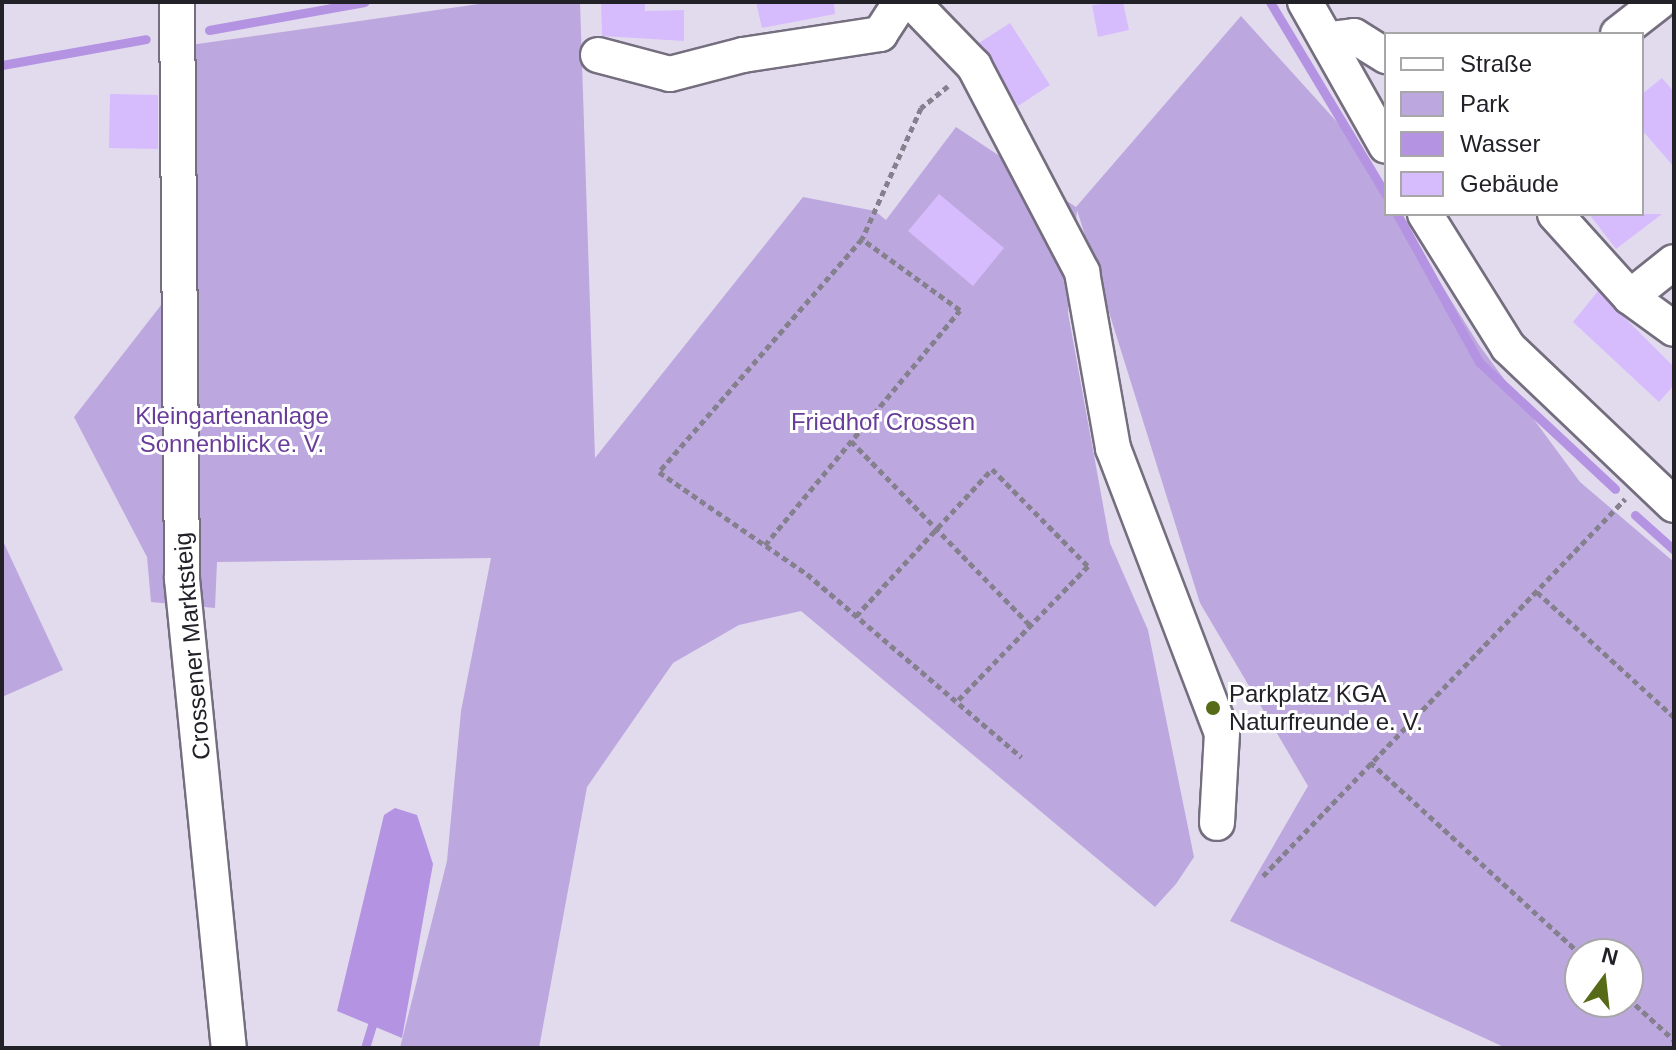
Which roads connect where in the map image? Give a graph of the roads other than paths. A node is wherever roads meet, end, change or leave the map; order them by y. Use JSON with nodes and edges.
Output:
{"nodes":[{"id":1,"x":177,"y":2,"type":"edge"},
{"id":2,"x":901,"y":2,"type":"edge"},
{"id":3,"x":912,"y":2,"type":"edge"},
{"id":4,"x":1305,"y":2,"type":"edge"},
{"id":5,"x":1659,"y":2,"type":"edge"},
{"id":6,"x":1621,"y":32,"type":"edge"},
{"id":7,"x":1330,"y":39,"type":"junction"},
{"id":8,"x":598,"y":55,"type":"dead end"},
{"id":9,"x":1384,"y":55,"type":"edge"},
{"id":10,"x":1384,"y":142,"type":"edge"},
{"id":11,"x":1426,"y":216,"type":"edge"},
{"id":12,"x":1557,"y":216,"type":"edge"},
{"id":13,"x":1674,"y":262,"type":"edge"},
{"id":14,"x":1630,"y":297,"type":"junction"},
{"id":15,"x":1674,"y":329,"type":"edge"},
{"id":16,"x":1674,"y":505,"type":"edge"},
{"id":17,"x":1217,"y":823,"type":"dead end"},
{"id":18,"x":229,"y":1048,"type":"edge"}],
"edges":[{"from":1,"to":18,"type":"street","name":"Crossener Marktsteig"},
{"from":2,"to":8,"type":"street"},
{"from":3,"to":17,"type":"street"},
{"from":4,"to":7,"type":"street"},
{"from":5,"to":6,"type":"street"},
{"from":7,"to":9,"type":"street"},
{"from":7,"to":10,"type":"street"},
{"from":11,"to":16,"type":"street"},
{"from":12,"to":14,"type":"street"},
{"from":13,"to":14,"type":"street"},
{"from":14,"to":15,"type":"street"}]}
